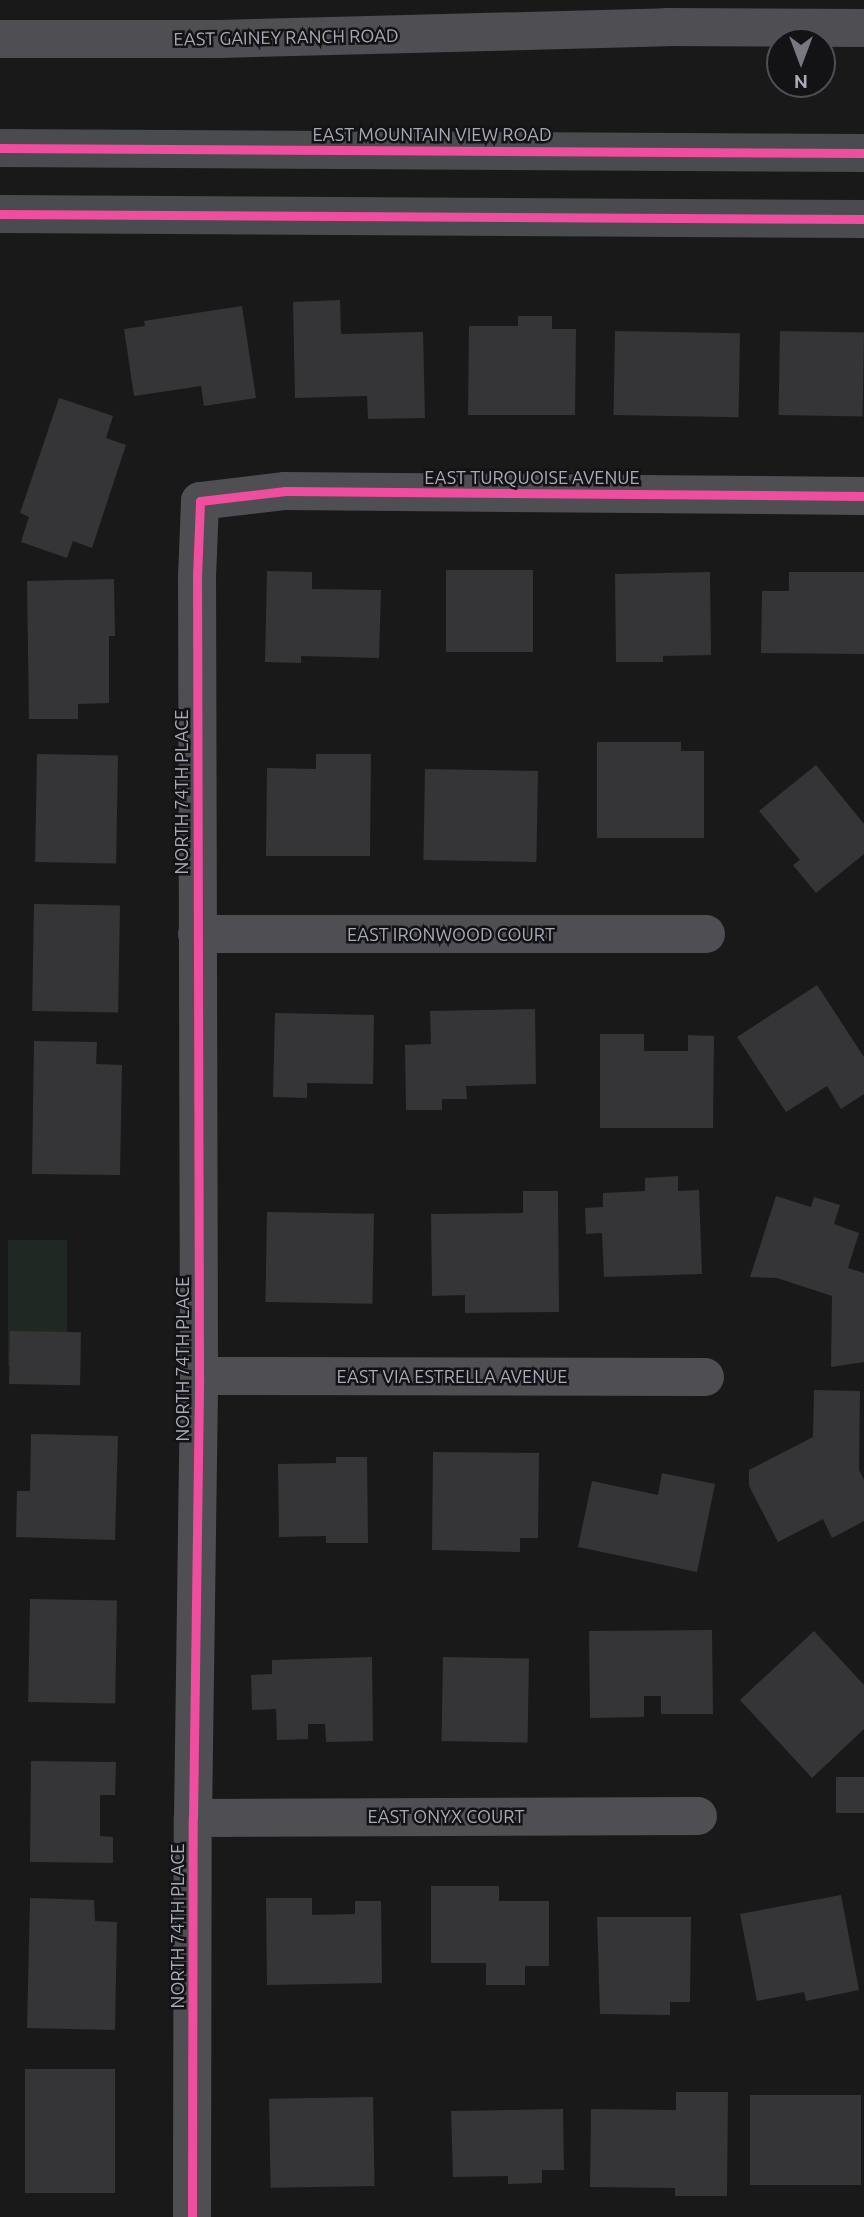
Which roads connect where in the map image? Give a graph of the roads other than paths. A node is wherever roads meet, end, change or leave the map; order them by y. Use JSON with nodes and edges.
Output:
{"nodes":[{"id":1,"x":573,"y":15,"type":"edge"},
{"id":2,"x":864,"y":28,"type":"edge"},
{"id":3,"x":0,"y":39,"type":"edge"},
{"id":4,"x":0,"y":148,"type":"edge"},
{"id":5,"x":864,"y":153,"type":"edge"},
{"id":6,"x":0,"y":214,"type":"edge"},
{"id":7,"x":864,"y":219,"type":"edge"},
{"id":8,"x":864,"y":496,"type":"edge"},
{"id":9,"x":200,"y":501,"type":"joint"},
{"id":10,"x":197,"y":934,"type":"junction"},
{"id":11,"x":706,"y":934,"type":"dead end"},
{"id":12,"x":199,"y":1376,"type":"junction"},
{"id":13,"x":705,"y":1377,"type":"dead end"},
{"id":14,"x":698,"y":1816,"type":"dead end"},
{"id":15,"x":193,"y":1818,"type":"junction"},
{"id":16,"x":192,"y":2217,"type":"edge"}],
"edges":[{"from":1,"to":2,"type":"street","name":"EAST GAINEY RANCH ROAD"},
{"from":1,"to":3,"type":"street","name":"EAST GAINEY RANCH ROAD"},
{"from":4,"to":5,"type":"main road","name":"EAST MOUNTAIN VIEW ROAD"},
{"from":6,"to":7,"type":"main road"},
{"from":8,"to":9,"type":"street","name":"EAST TURQUOISE AVENUE"},
{"from":9,"to":10,"type":"street","name":"NORTH 74TH PLACE"},
{"from":10,"to":11,"type":"street","name":"EAST IRONWOOD COURT"},
{"from":10,"to":12,"type":"street","name":"NORTH 74TH PLACE"},
{"from":12,"to":13,"type":"street","name":"EAST VIA ESTRELLA AVENUE"},
{"from":12,"to":15,"type":"street","name":"NORTH 74TH PLACE"},
{"from":14,"to":15,"type":"street","name":"EAST ONYX COURT"},
{"from":15,"to":16,"type":"street","name":"NORTH 74TH PLACE"}]}
